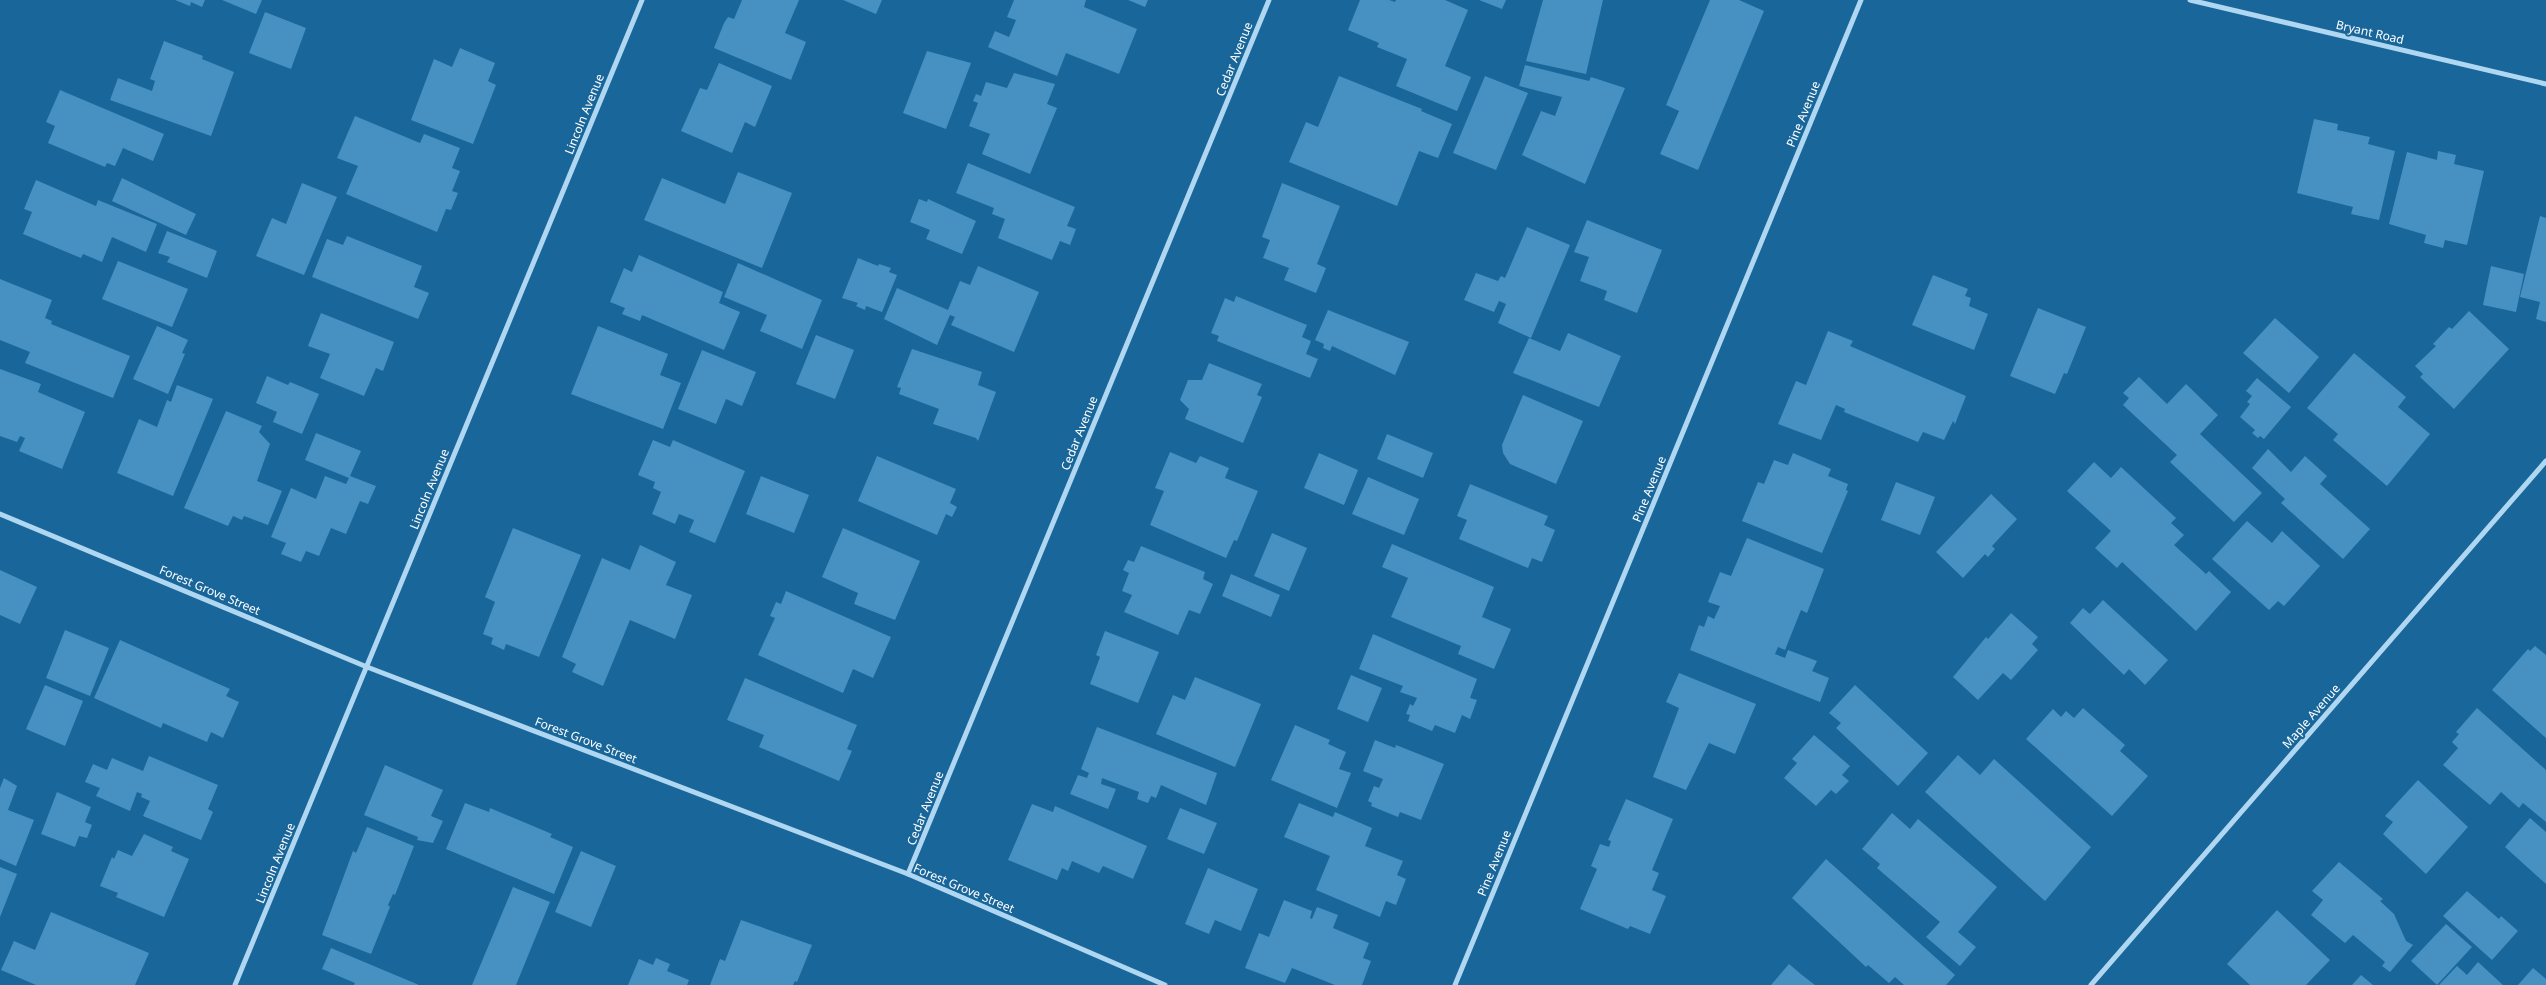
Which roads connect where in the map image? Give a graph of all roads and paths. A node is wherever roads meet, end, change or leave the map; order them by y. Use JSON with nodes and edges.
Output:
{"nodes":[{"id":1,"x":642,"y":0,"type":"edge"},
{"id":2,"x":1269,"y":0,"type":"edge"},
{"id":3,"x":1861,"y":0,"type":"edge"},
{"id":4,"x":2190,"y":0,"type":"edge"},
{"id":5,"x":2546,"y":84,"type":"edge"},
{"id":6,"x":2546,"y":461,"type":"edge"},
{"id":7,"x":0,"y":514,"type":"edge"},
{"id":8,"x":367,"y":666,"type":"junction"},
{"id":9,"x":908,"y":874,"type":"junction"},
{"id":10,"x":236,"y":985,"type":"edge"},
{"id":11,"x":1165,"y":985,"type":"edge"},
{"id":12,"x":1455,"y":985,"type":"edge"},
{"id":13,"x":2091,"y":985,"type":"edge"}],
"edges":[{"from":1,"to":8,"type":"street","name":"Lincoln Avenue"},
{"from":2,"to":9,"type":"street","name":"Cedar Avenue"},
{"from":3,"to":12,"type":"street","name":"Pine Avenue"},
{"from":4,"to":5,"type":"street","name":"Bryant Road"},
{"from":6,"to":13,"type":"street","name":"Maple Avenue"},
{"from":7,"to":8,"type":"street","name":"Forest Grove Street"},
{"from":8,"to":9,"type":"street","name":"Forest Grove Street"},
{"from":8,"to":10,"type":"street","name":"Lincoln Avenue"},
{"from":9,"to":11,"type":"street","name":"Forest Grove Street"}]}
